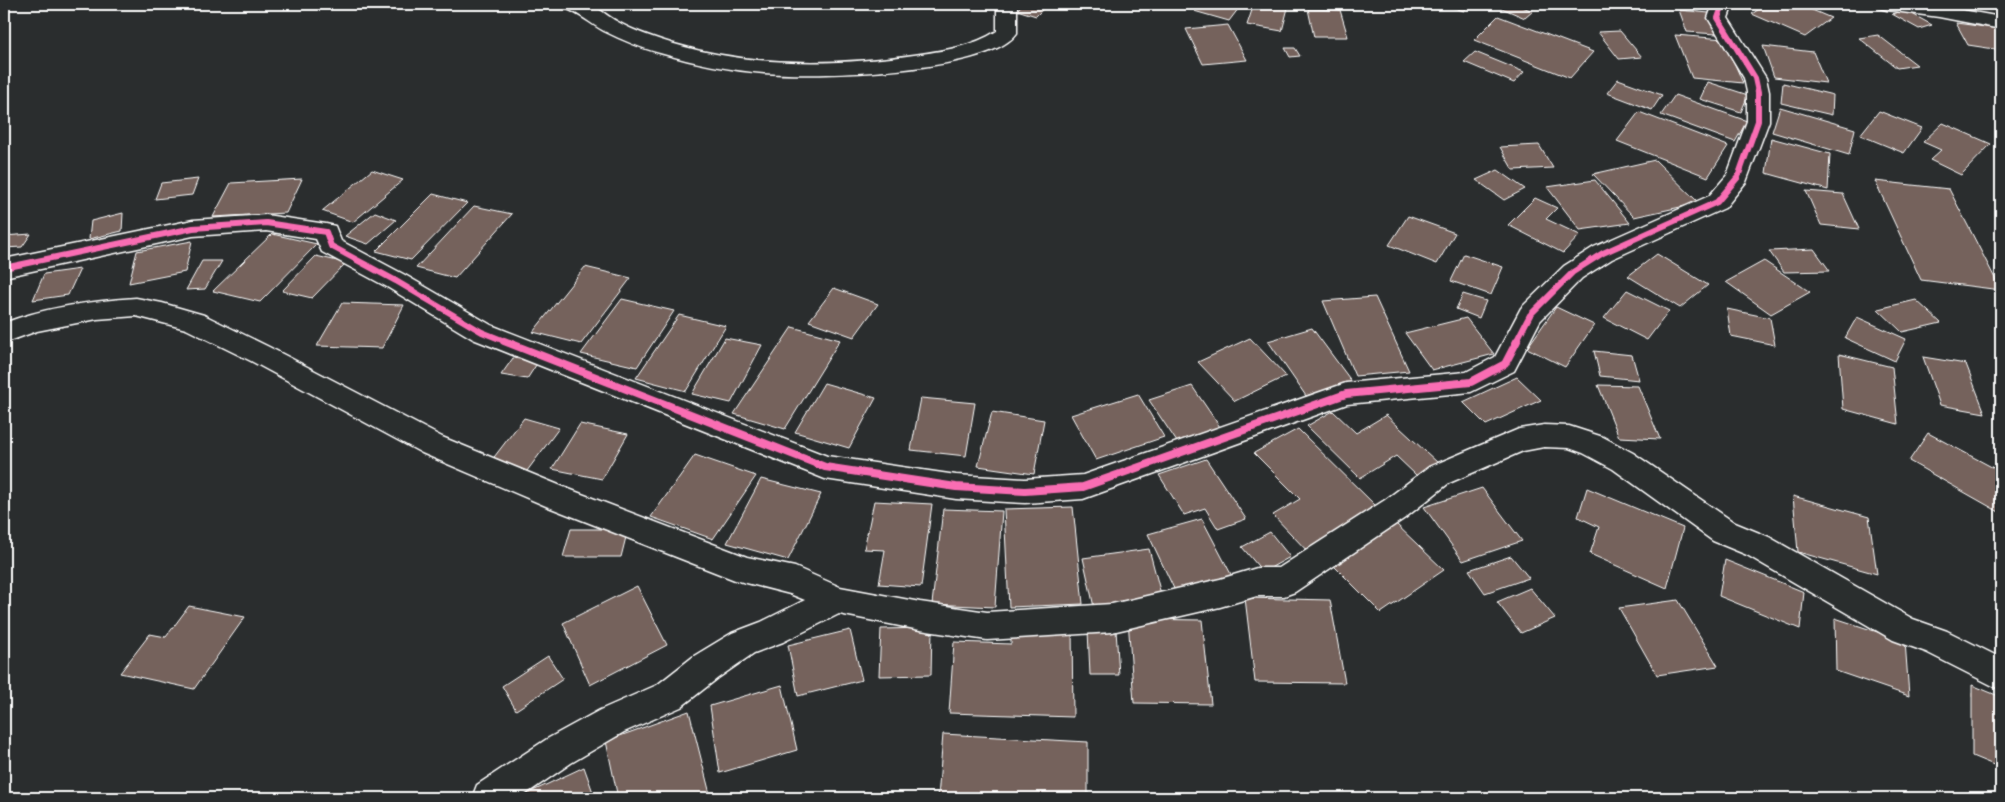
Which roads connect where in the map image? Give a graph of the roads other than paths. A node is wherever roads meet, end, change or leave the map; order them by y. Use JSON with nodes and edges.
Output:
{"nodes":[{"id":1,"x":572,"y":4,"type":"edge"},
{"id":2,"x":1007,"y":4,"type":"edge"},
{"id":3,"x":1722,"y":4,"type":"edge"},
{"id":4,"x":1887,"y":4,"type":"edge"},
{"id":5,"x":1981,"y":4,"type":"edge"},
{"id":6,"x":2001,"y":18,"type":"edge"},
{"id":7,"x":2001,"y":23,"type":"edge"},
{"id":8,"x":4,"y":268,"type":"edge"},
{"id":9,"x":4,"y":333,"type":"edge"},
{"id":10,"x":838,"y":600,"type":"junction"},
{"id":11,"x":2001,"y":675,"type":"edge"},
{"id":12,"x":490,"y":798,"type":"edge"}],
"edges":[{"from":1,"to":2,"type":"street"},
{"from":3,"to":8,"type":"street"},
{"from":4,"to":7,"type":"street"},
{"from":5,"to":6,"type":"street"},
{"from":9,"to":10,"type":"street"},
{"from":10,"to":11,"type":"street"},
{"from":10,"to":12,"type":"street"}]}
